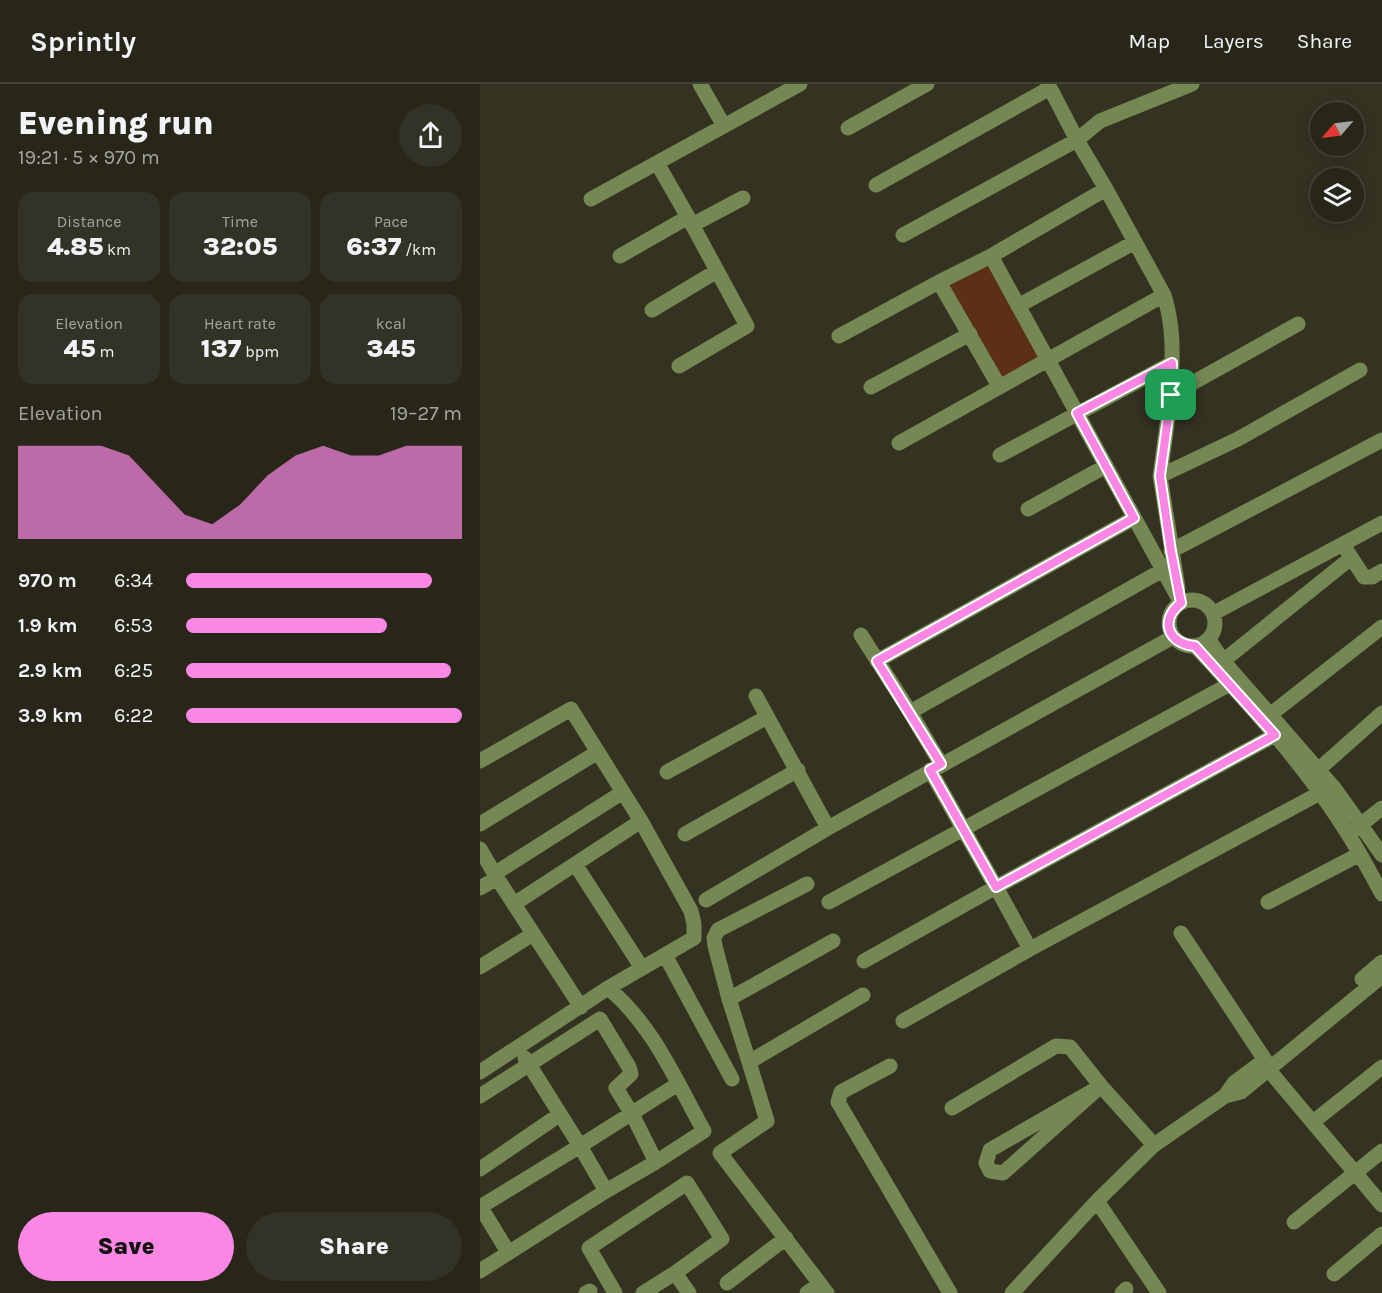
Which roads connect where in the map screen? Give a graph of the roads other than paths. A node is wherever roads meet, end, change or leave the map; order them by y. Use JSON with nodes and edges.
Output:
{"nodes":[{"id":1,"x":700,"y":84,"type":"edge"},
{"id":2,"x":800,"y":84,"type":"edge"},
{"id":3,"x":927,"y":84,"type":"edge"},
{"id":4,"x":1192,"y":84,"type":"edge"},
{"id":5,"x":1049,"y":86,"type":"edge"},
{"id":6,"x":724,"y":126,"type":"junction"},
{"id":7,"x":848,"y":128,"type":"dead end"},
{"id":8,"x":1077,"y":140,"type":"junction"},
{"id":9,"x":657,"y":163,"type":"junction"},
{"id":10,"x":876,"y":184,"type":"dead end"},
{"id":11,"x":1106,"y":189,"type":"junction"},
{"id":12,"x":743,"y":198,"type":"dead end"},
{"id":13,"x":591,"y":200,"type":"dead end"},
{"id":14,"x":690,"y":221,"type":"junction"},
{"id":15,"x":903,"y":235,"type":"dead end"},
{"id":16,"x":1135,"y":242,"type":"junction"},
{"id":17,"x":620,"y":256,"type":"dead end"},
{"id":18,"x":991,"y":256,"type":"junction"},
{"id":19,"x":717,"y":271,"type":"junction"},
{"id":20,"x":939,"y":282,"type":"junction"},
{"id":21,"x":1164,"y":295,"type":"junction"},
{"id":22,"x":1018,"y":306,"type":"junction"},
{"id":23,"x":652,"y":310,"type":"dead end"},
{"id":24,"x":1298,"y":324,"type":"dead end"},
{"id":25,"x":970,"y":334,"type":"junction"},
{"id":26,"x":839,"y":336,"type":"dead end"},
{"id":27,"x":1047,"y":359,"type":"junction"},
{"id":28,"x":1172,"y":363,"type":"junction"},
{"id":29,"x":679,"y":366,"type":"dead end"},
{"id":30,"x":1360,"y":370,"type":"dead end"},
{"id":31,"x":999,"y":386,"type":"junction"},
{"id":32,"x":871,"y":387,"type":"dead end"},
{"id":33,"x":1171,"y":395,"type":"junction"},
{"id":34,"x":1077,"y":413,"type":"junction"},
{"id":35,"x":1382,"y":440,"type":"edge"},
{"id":36,"x":899,"y":442,"type":"dead end"},
{"id":37,"x":1000,"y":455,"type":"dead end"},
{"id":38,"x":1106,"y":466,"type":"junction"},
{"id":39,"x":1160,"y":476,"type":"junction"},
{"id":40,"x":1028,"y":508,"type":"dead end"},
{"id":41,"x":1134,"y":518,"type":"junction"},
{"id":42,"x":1382,"y":523,"type":"edge"},
{"id":43,"x":1343,"y":544,"type":"junction"},
{"id":44,"x":1171,"y":551,"type":"junction"},
{"id":45,"x":1351,"y":558,"type":"junction"},
{"id":46,"x":1163,"y":570,"type":"junction"},
{"id":47,"x":1382,"y":571,"type":"edge"},
{"id":48,"x":1181,"y":603,"type":"junction"},
{"id":49,"x":1214,"y":613,"type":"junction"},
{"id":50,"x":1382,"y":627,"type":"edge"},
{"id":51,"x":861,"y":635,"type":"dead end"},
{"id":52,"x":1173,"y":638,"type":"junction"},
{"id":53,"x":1202,"y":643,"type":"junction"},
{"id":54,"x":877,"y":661,"type":"junction"},
{"id":55,"x":1223,"y":661,"type":"junction"},
{"id":56,"x":1230,"y":684,"type":"junction"},
{"id":57,"x":756,"y":696,"type":"dead end"},
{"id":58,"x":909,"y":712,"type":"junction"},
{"id":59,"x":1382,"y":713,"type":"edge"},
{"id":60,"x":1271,"y":714,"type":"junction"},
{"id":61,"x":767,"y":717,"type":"junction"},
{"id":62,"x":1275,"y":735,"type":"junction"},
{"id":63,"x":598,"y":752,"type":"junction"},
{"id":64,"x":480,"y":761,"type":"edge"},
{"id":65,"x":935,"y":767,"type":"junction"},
{"id":66,"x":1318,"y":770,"type":"junction"},
{"id":67,"x":668,"y":771,"type":"dead end"},
{"id":68,"x":798,"y":771,"type":"junction"},
{"id":69,"x":623,"y":792,"type":"junction"},
{"id":70,"x":1320,"y":793,"type":"junction"},
{"id":71,"x":1382,"y":808,"type":"edge"},
{"id":72,"x":641,"y":821,"type":"junction"},
{"id":73,"x":480,"y":824,"type":"edge"},
{"id":74,"x":828,"y":828,"type":"junction"},
{"id":75,"x":964,"y":828,"type":"junction"},
{"id":76,"x":1355,"y":830,"type":"junction"},
{"id":77,"x":685,"y":834,"type":"dead end"},
{"id":78,"x":480,"y":849,"type":"edge"},
{"id":79,"x":1360,"y":854,"type":"junction"},
{"id":80,"x":1382,"y":855,"type":"edge"},
{"id":81,"x":575,"y":864,"type":"junction"},
{"id":82,"x":496,"y":876,"type":"junction"},
{"id":83,"x":807,"y":884,"type":"dead end"},
{"id":84,"x":996,"y":887,"type":"junction"},
{"id":85,"x":480,"y":888,"type":"edge"},
{"id":86,"x":1382,"y":894,"type":"edge"},
{"id":87,"x":706,"y":900,"type":"dead end"},
{"id":88,"x":829,"y":902,"type":"dead end"},
{"id":89,"x":1268,"y":902,"type":"dead end"},
{"id":90,"x":514,"y":904,"type":"junction"},
{"id":91,"x":1181,"y":933,"type":"dead end"},
{"id":92,"x":533,"y":934,"type":"junction"},
{"id":93,"x":833,"y":941,"type":"dead end"},
{"id":94,"x":1030,"y":949,"type":"junction"},
{"id":95,"x":665,"y":955,"type":"junction"},
{"id":96,"x":864,"y":961,"type":"dead end"},
{"id":97,"x":1382,"y":963,"type":"edge"},
{"id":98,"x":480,"y":967,"type":"edge"},
{"id":99,"x":642,"y":968,"type":"junction"},
{"id":100,"x":1382,"y":976,"type":"edge"},
{"id":101,"x":608,"y":988,"type":"junction"},
{"id":102,"x":863,"y":995,"type":"dead end"},
{"id":103,"x":729,"y":999,"type":"junction"},
{"id":104,"x":583,"y":1005,"type":"junction"},
{"id":105,"x":600,"y":1019,"type":"junction"},
{"id":106,"x":903,"y":1021,"type":"dead end"},
{"id":107,"x":519,"y":1047,"type":"junction"},
{"id":108,"x":750,"y":1062,"type":"junction"},
{"id":109,"x":1266,"y":1065,"type":"junction"},
{"id":110,"x":529,"y":1066,"type":"junction"},
{"id":111,"x":890,"y":1066,"type":"dead end"},
{"id":112,"x":1382,"y":1067,"type":"edge"},
{"id":113,"x":480,"y":1072,"type":"edge"},
{"id":114,"x":732,"y":1079,"type":"dead end"},
{"id":115,"x":678,"y":1084,"type":"junction"},
{"id":116,"x":1101,"y":1086,"type":"junction"},
{"id":117,"x":480,"y":1096,"type":"edge"},
{"id":118,"x":952,"y":1108,"type":"dead end"},
{"id":119,"x":632,"y":1114,"type":"junction"},
{"id":120,"x":559,"y":1115,"type":"junction"},
{"id":121,"x":1313,"y":1122,"type":"junction"},
{"id":122,"x":1154,"y":1145,"type":"junction"},
{"id":123,"x":580,"y":1146,"type":"junction"},
{"id":124,"x":1382,"y":1150,"type":"edge"},
{"id":125,"x":656,"y":1162,"type":"junction"},
{"id":126,"x":480,"y":1168,"type":"edge"},
{"id":127,"x":1354,"y":1173,"type":"junction"},
{"id":128,"x":606,"y":1191,"type":"junction"},
{"id":129,"x":1097,"y":1202,"type":"junction"},
{"id":130,"x":1382,"y":1205,"type":"edge"},
{"id":131,"x":480,"y":1207,"type":"edge"},
{"id":132,"x":1294,"y":1222,"type":"dead end"},
{"id":133,"x":1382,"y":1234,"type":"edge"},
{"id":134,"x":786,"y":1238,"type":"junction"},
{"id":135,"x":508,"y":1252,"type":"junction"},
{"id":136,"x":480,"y":1271,"type":"edge"},
{"id":137,"x":675,"y":1273,"type":"junction"},
{"id":138,"x":1334,"y":1274,"type":"dead end"},
{"id":139,"x":728,"y":1283,"type":"dead end"},
{"id":140,"x":824,"y":1288,"type":"edge"},
{"id":141,"x":615,"y":1293,"type":"edge"},
{"id":142,"x":643,"y":1293,"type":"edge"},
{"id":143,"x":689,"y":1293,"type":"edge"},
{"id":144,"x":807,"y":1293,"type":"edge"},
{"id":145,"x":950,"y":1293,"type":"edge"},
{"id":146,"x":1012,"y":1293,"type":"edge"},
{"id":147,"x":1159,"y":1293,"type":"edge"}],
"edges":[{"from":1,"to":6,"type":"street"},
{"from":2,"to":6,"type":"street"},
{"from":3,"to":7,"type":"street"},
{"from":4,"to":8,"type":"street"},
{"from":5,"to":8,"type":"street"},
{"from":5,"to":10,"type":"street"},
{"from":6,"to":9,"type":"street"},
{"from":8,"to":11,"type":"street"},
{"from":8,"to":15,"type":"street"},
{"from":9,"to":13,"type":"street"},
{"from":9,"to":14,"type":"street"},
{"from":11,"to":16,"type":"street"},
{"from":11,"to":18,"type":"street"},
{"from":12,"to":14,"type":"street"},
{"from":14,"to":17,"type":"street"},
{"from":14,"to":19,"type":"street"},
{"from":16,"to":21,"type":"street"},
{"from":16,"to":22,"type":"street"},
{"from":18,"to":20,"type":"street"},
{"from":18,"to":22,"type":"street"},
{"from":19,"to":23,"type":"street"},
{"from":19,"to":29,"type":"street"},
{"from":20,"to":25,"type":"street"},
{"from":20,"to":26,"type":"street"},
{"from":21,"to":27,"type":"street"},
{"from":21,"to":28,"type":"street"},
{"from":22,"to":27,"type":"street"},
{"from":24,"to":33,"type":"street"},
{"from":25,"to":31,"type":"street"},
{"from":25,"to":32,"type":"street"},
{"from":27,"to":31,"type":"street"},
{"from":27,"to":34,"type":"street"},
{"from":28,"to":33,"type":"street"},
{"from":28,"to":34,"type":"street"},
{"from":30,"to":39,"type":"street"},
{"from":31,"to":36,"type":"street"},
{"from":33,"to":39,"type":"street"},
{"from":34,"to":37,"type":"street"},
{"from":34,"to":38,"type":"street"},
{"from":35,"to":44,"type":"street"},
{"from":38,"to":40,"type":"street"},
{"from":38,"to":41,"type":"street"},
{"from":39,"to":44,"type":"street"},
{"from":41,"to":46,"type":"street"},
{"from":41,"to":54,"type":"street"},
{"from":42,"to":43,"type":"street"},
{"from":43,"to":45,"type":"street"},
{"from":43,"to":49,"type":"street"},
{"from":44,"to":48,"type":"street"},
{"from":45,"to":47,"type":"street"},
{"from":45,"to":55,"type":"street"},
{"from":46,"to":48,"type":"street"},
{"from":46,"to":58,"type":"street"},
{"from":48,"to":49,"type":"street"},
{"from":48,"to":52,"type":"street"},
{"from":49,"to":53,"type":"street"},
{"from":50,"to":60,"type":"street"},
{"from":51,"to":54,"type":"street"},
{"from":52,"to":53,"type":"street"},
{"from":52,"to":65,"type":"street"},
{"from":53,"to":55,"type":"street"},
{"from":53,"to":56,"type":"street"},
{"from":54,"to":58,"type":"street"},
{"from":55,"to":60,"type":"street"},
{"from":56,"to":62,"type":"street"},
{"from":56,"to":75,"type":"street"},
{"from":57,"to":61,"type":"street"},
{"from":58,"to":65,"type":"street"},
{"from":59,"to":66,"type":"street"},
{"from":60,"to":66,"type":"street"},
{"from":61,"to":67,"type":"street"},
{"from":61,"to":68,"type":"street"},
{"from":62,"to":70,"type":"street"},
{"from":62,"to":84,"type":"street"},
{"from":63,"to":64,"type":"street"},
{"from":63,"to":69,"type":"street"},
{"from":63,"to":73,"type":"street"},
{"from":65,"to":74,"type":"street"},
{"from":65,"to":75,"type":"street"},
{"from":66,"to":76,"type":"street"},
{"from":68,"to":74,"type":"street"},
{"from":68,"to":77,"type":"street"},
{"from":69,"to":72,"type":"street"},
{"from":69,"to":82,"type":"street"},
{"from":70,"to":76,"type":"street"},
{"from":70,"to":94,"type":"street"},
{"from":71,"to":76,"type":"street"},
{"from":72,"to":81,"type":"street"},
{"from":72,"to":95,"type":"street"},
{"from":74,"to":87,"type":"street"},
{"from":75,"to":84,"type":"street"},
{"from":75,"to":88,"type":"street"},
{"from":76,"to":79,"type":"street"},
{"from":76,"to":80,"type":"street"},
{"from":78,"to":82,"type":"street"},
{"from":79,"to":86,"type":"street"},
{"from":79,"to":89,"type":"street"},
{"from":81,"to":90,"type":"street"},
{"from":81,"to":99,"type":"street"},
{"from":82,"to":85,"type":"street"},
{"from":82,"to":90,"type":"street"},
{"from":83,"to":103,"type":"street"},
{"from":84,"to":94,"type":"street"},
{"from":84,"to":96,"type":"street"},
{"from":90,"to":92,"type":"street"},
{"from":91,"to":109,"type":"street"},
{"from":92,"to":98,"type":"street"},
{"from":92,"to":104,"type":"street"},
{"from":93,"to":103,"type":"street"},
{"from":94,"to":106,"type":"street"},
{"from":95,"to":99,"type":"street"},
{"from":95,"to":114,"type":"street"},
{"from":97,"to":109,"type":"street"},
{"from":99,"to":101,"type":"street"},
{"from":100,"to":109,"type":"street"},
{"from":101,"to":104,"type":"street"},
{"from":101,"to":115,"type":"street"},
{"from":102,"to":108,"type":"street"},
{"from":103,"to":108,"type":"street"},
{"from":104,"to":105,"type":"street"},
{"from":104,"to":107,"type":"street"},
{"from":105,"to":110,"type":"street"},
{"from":105,"to":119,"type":"street"},
{"from":107,"to":110,"type":"street"},
{"from":107,"to":113,"type":"street"},
{"from":108,"to":134,"type":"street"},
{"from":109,"to":121,"type":"street"},
{"from":109,"to":122,"type":"street"},
{"from":110,"to":117,"type":"street"},
{"from":110,"to":120,"type":"street"},
{"from":111,"to":145,"type":"street"},
{"from":112,"to":121,"type":"street"},
{"from":115,"to":119,"type":"street"},
{"from":115,"to":125,"type":"street"},
{"from":116,"to":116,"type":"street"},
{"from":116,"to":118,"type":"street"},
{"from":116,"to":122,"type":"street"},
{"from":119,"to":123,"type":"street"},
{"from":119,"to":125,"type":"street"},
{"from":120,"to":123,"type":"street"},
{"from":120,"to":126,"type":"street"},
{"from":121,"to":127,"type":"street"},
{"from":122,"to":129,"type":"street"},
{"from":123,"to":128,"type":"street"},
{"from":123,"to":131,"type":"street"},
{"from":124,"to":127,"type":"street"},
{"from":125,"to":128,"type":"street"},
{"from":127,"to":130,"type":"street"},
{"from":127,"to":132,"type":"street"},
{"from":128,"to":135,"type":"street"},
{"from":129,"to":146,"type":"street"},
{"from":129,"to":147,"type":"street"},
{"from":131,"to":135,"type":"street"},
{"from":133,"to":138,"type":"street"},
{"from":134,"to":139,"type":"street"},
{"from":134,"to":140,"type":"street"},
{"from":135,"to":136,"type":"street"},
{"from":137,"to":141,"type":"street"},
{"from":137,"to":142,"type":"street"},
{"from":137,"to":143,"type":"street"},
{"from":140,"to":144,"type":"street"}]}
